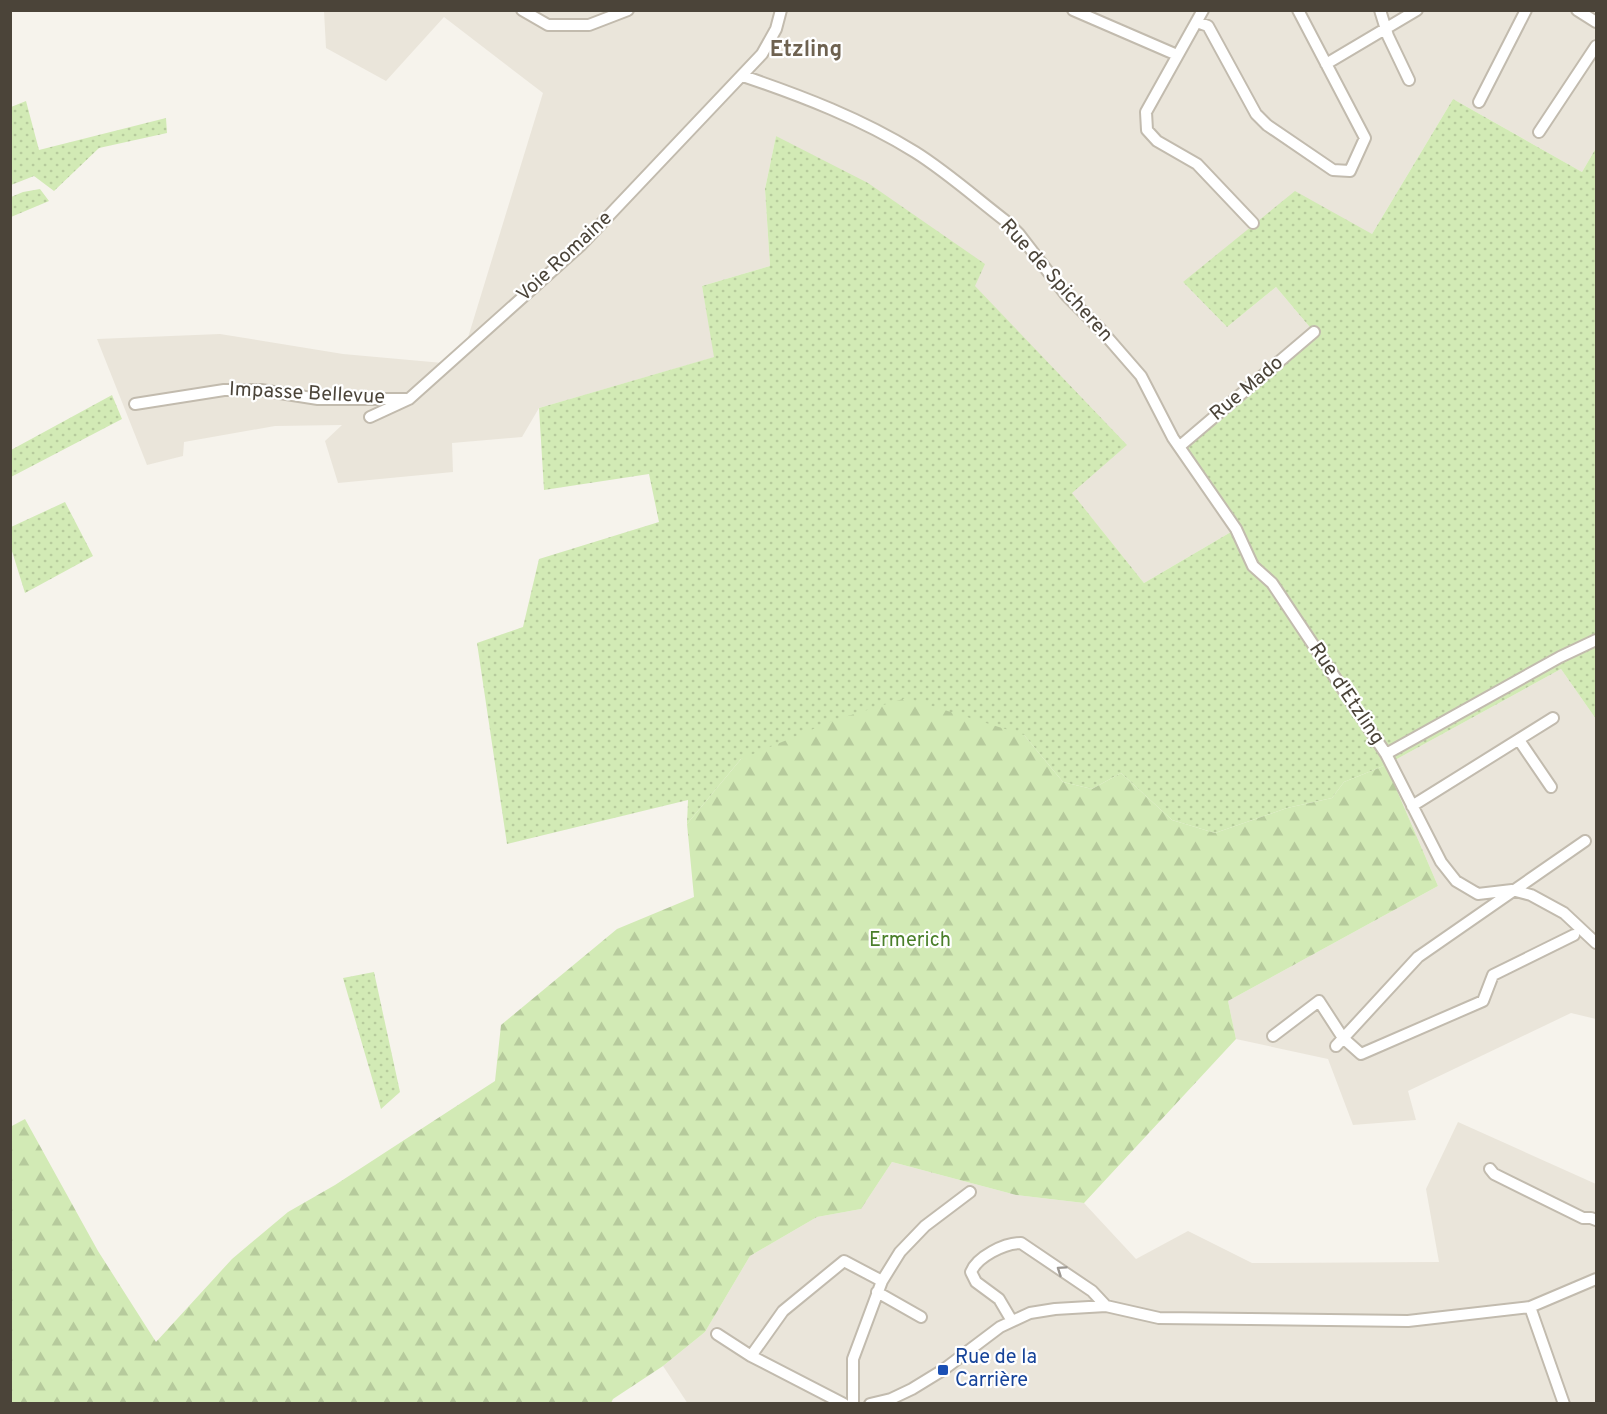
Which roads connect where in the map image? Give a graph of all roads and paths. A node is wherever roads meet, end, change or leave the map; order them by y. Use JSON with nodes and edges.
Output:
{"nodes":[{"id":1,"x":522,"y":10,"type":"edge"},
{"id":2,"x":628,"y":10,"type":"edge"},
{"id":3,"x":781,"y":10,"type":"edge"},
{"id":4,"x":1073,"y":10,"type":"edge"},
{"id":5,"x":1203,"y":10,"type":"edge"},
{"id":6,"x":1298,"y":10,"type":"edge"},
{"id":7,"x":1380,"y":10,"type":"edge"},
{"id":8,"x":1417,"y":10,"type":"edge"},
{"id":9,"x":1526,"y":10,"type":"edge"},
{"id":10,"x":1577,"y":10,"type":"edge"},
{"id":11,"x":1197,"y":22,"type":"junction"},
{"id":12,"x":1596,"y":22,"type":"edge"},
{"id":13,"x":1387,"y":28,"type":"junction"},
{"id":14,"x":1596,"y":46,"type":"edge"},
{"id":15,"x":1178,"y":55,"type":"junction"},
{"id":16,"x":1326,"y":64,"type":"junction"},
{"id":17,"x":743,"y":76,"type":"junction"},
{"id":18,"x":1409,"y":80,"type":"dead end"},
{"id":19,"x":1479,"y":102,"type":"dead end"},
{"id":20,"x":1539,"y":132,"type":"dead end"},
{"id":21,"x":1253,"y":223,"type":"dead end"},
{"id":22,"x":1314,"y":332,"type":"dead end"},
{"id":23,"x":1141,"y":376,"type":"joint"},
{"id":24,"x":410,"y":399,"type":"junction"},
{"id":25,"x":135,"y":404,"type":"dead end"},
{"id":26,"x":370,"y":417,"type":"dead end"},
{"id":27,"x":1180,"y":446,"type":"junction"},
{"id":28,"x":1596,"y":640,"type":"edge"},
{"id":29,"x":1553,"y":718,"type":"dead end"},
{"id":30,"x":1519,"y":740,"type":"junction"},
{"id":31,"x":1386,"y":754,"type":"junction"},
{"id":32,"x":1551,"y":787,"type":"dead end"},
{"id":33,"x":1412,"y":806,"type":"junction"},
{"id":34,"x":1585,"y":841,"type":"dead end"},
{"id":35,"x":1512,"y":890,"type":"junction"},
{"id":36,"x":1574,"y":935,"type":"dead end"},
{"id":37,"x":1596,"y":943,"type":"edge"},
{"id":38,"x":1273,"y":1036,"type":"dead end"},
{"id":39,"x":1340,"y":1042,"type":"junction"},
{"id":40,"x":1491,"y":1170,"type":"dead end"},
{"id":41,"x":970,"y":1192,"type":"dead end"},
{"id":42,"x":1596,"y":1220,"type":"edge"},
{"id":43,"x":1596,"y":1279,"type":"edge"},
{"id":44,"x":880,"y":1286,"type":"junction"},
{"id":45,"x":1106,"y":1306,"type":"junction"},
{"id":46,"x":1530,"y":1307,"type":"junction"},
{"id":47,"x":921,"y":1317,"type":"dead end"},
{"id":48,"x":1012,"y":1321,"type":"junction"},
{"id":49,"x":717,"y":1334,"type":"dead end"},
{"id":50,"x":751,"y":1356,"type":"junction"},
{"id":51,"x":844,"y":1404,"type":"edge"},
{"id":52,"x":853,"y":1404,"type":"edge"},
{"id":53,"x":870,"y":1404,"type":"edge"},
{"id":54,"x":1564,"y":1404,"type":"edge"}],
"edges":[{"from":1,"to":2,"type":"street"},
{"from":3,"to":17,"type":"street","name":"Voie Romaine"},
{"from":4,"to":15,"type":"street"},
{"from":5,"to":11,"type":"street"},
{"from":6,"to":16,"type":"street"},
{"from":7,"to":13,"type":"street"},
{"from":8,"to":13,"type":"street"},
{"from":9,"to":19,"type":"street"},
{"from":10,"to":12,"type":"street"},
{"from":11,"to":15,"type":"street"},
{"from":11,"to":16,"type":"street"},
{"from":13,"to":16,"type":"street"},
{"from":13,"to":18,"type":"street"},
{"from":14,"to":20,"type":"street"},
{"from":15,"to":21,"type":"street"},
{"from":17,"to":23,"type":"street","name":"Rue de Spicheren"},
{"from":17,"to":24,"type":"street","name":"Voie Romaine"},
{"from":22,"to":27,"type":"street","name":"Rue Mado"},
{"from":23,"to":27,"type":"street","name":"Rue d'Etzling"},
{"from":24,"to":25,"type":"street","name":"Impasse Bellevue"},
{"from":24,"to":26,"type":"street","name":"Voie Romaine"},
{"from":27,"to":31,"type":"street","name":"Rue d'Etzling"},
{"from":28,"to":31,"type":"street"},
{"from":29,"to":30,"type":"street"},
{"from":30,"to":32,"type":"street"},
{"from":30,"to":33,"type":"street"},
{"from":31,"to":33,"type":"street","name":"Rue d'Etzling"},
{"from":33,"to":35,"type":"street","name":"Rue d'Etzling"},
{"from":34,"to":35,"type":"street"},
{"from":35,"to":37,"type":"street","name":"Rue d'Etzling"},
{"from":35,"to":39,"type":"street"},
{"from":36,"to":39,"type":"street"},
{"from":38,"to":39,"type":"street"},
{"from":40,"to":42,"type":"street"},
{"from":41,"to":44,"type":"street"},
{"from":43,"to":46,"type":"street"},
{"from":44,"to":47,"type":"street"},
{"from":44,"to":50,"type":"street"},
{"from":44,"to":52,"type":"street"},
{"from":45,"to":46,"type":"street"},
{"from":45,"to":48,"type":"street"},
{"from":45,"to":48,"type":"street","one_way":true},
{"from":46,"to":54,"type":"street"},
{"from":48,"to":53,"type":"street"},
{"from":49,"to":50,"type":"street"},
{"from":50,"to":51,"type":"street"}]}
